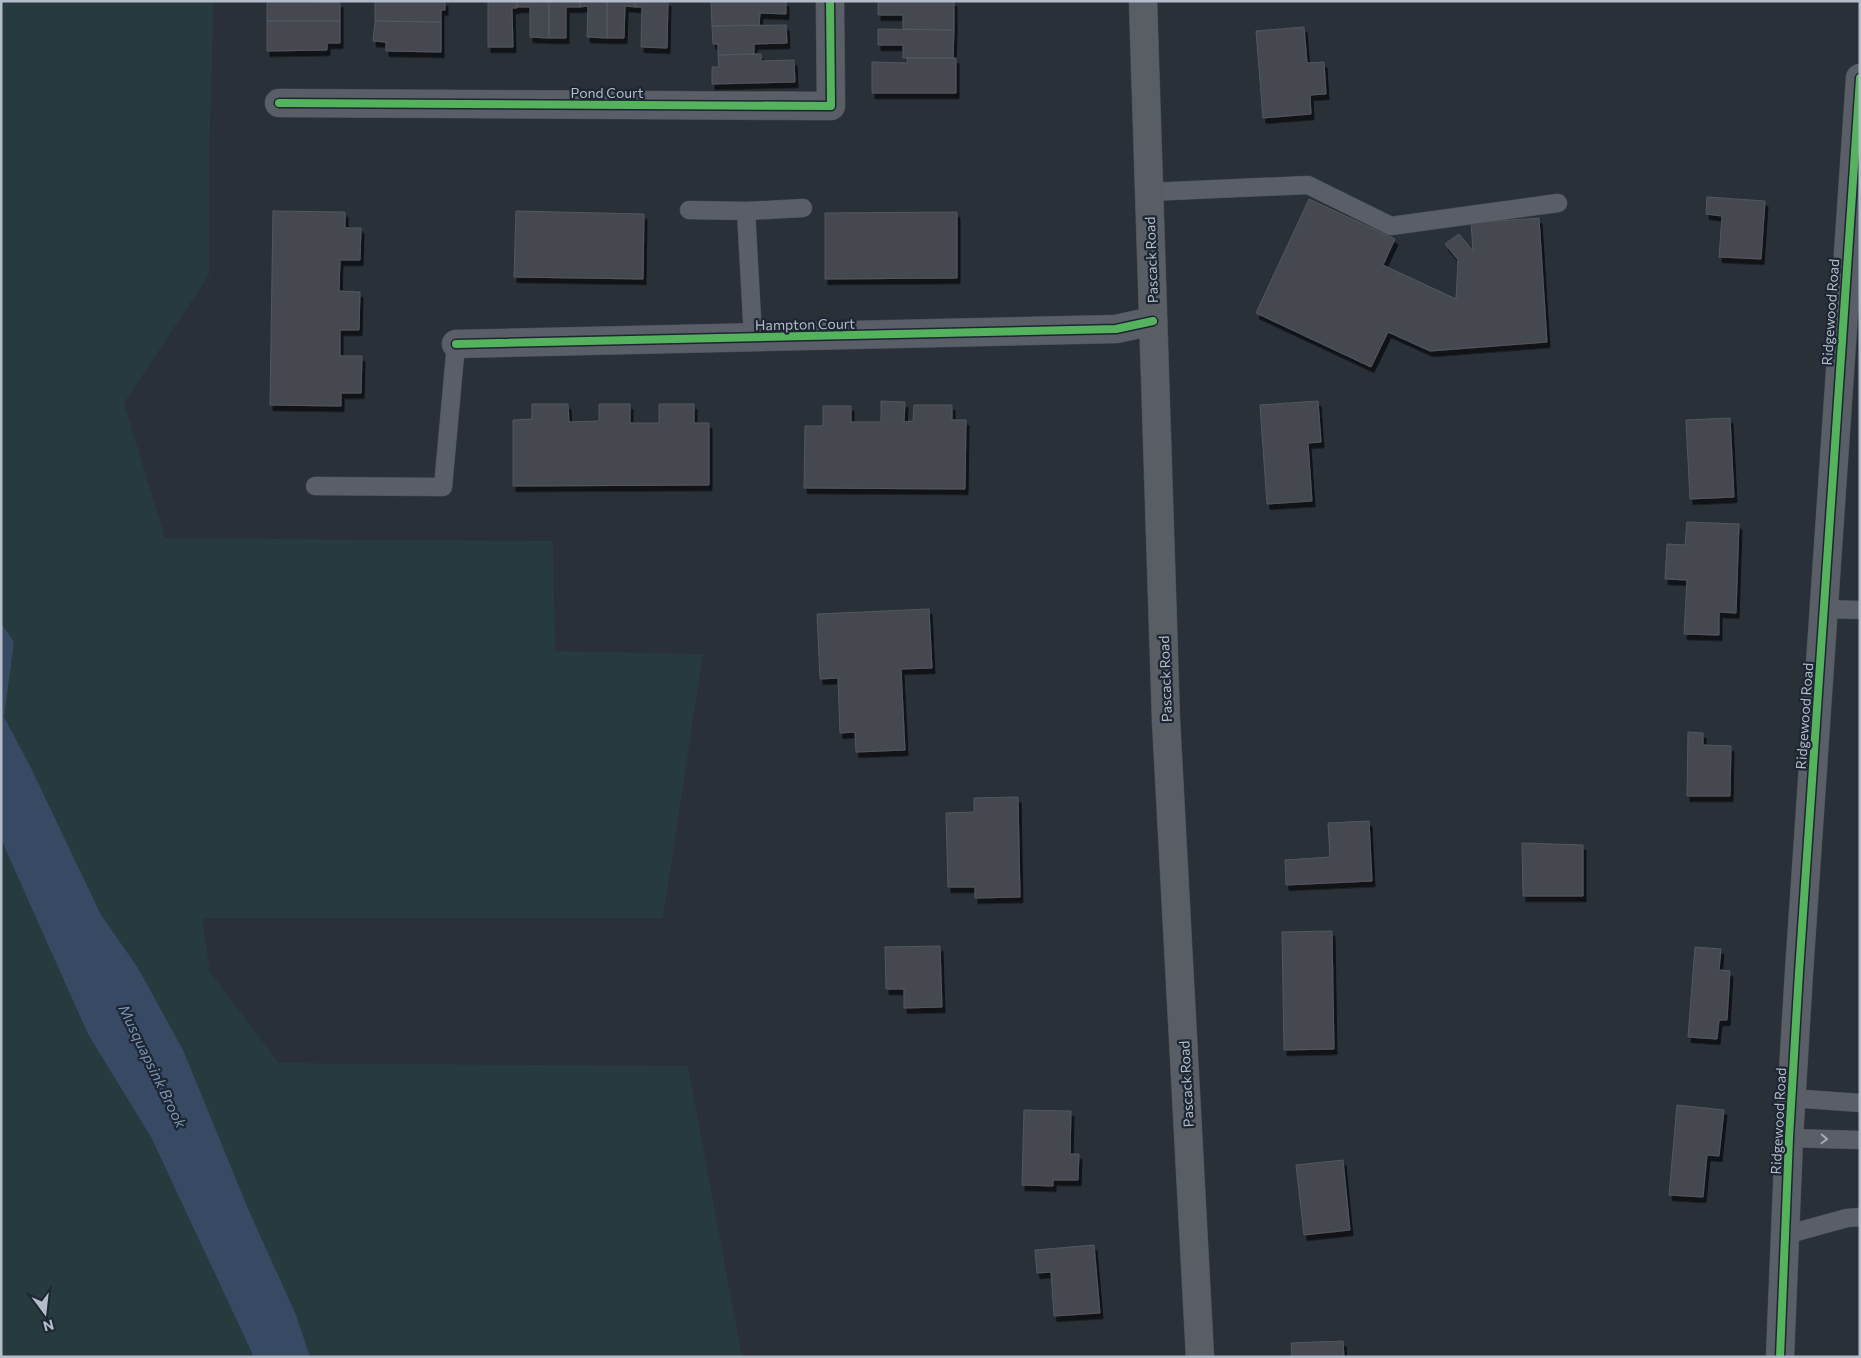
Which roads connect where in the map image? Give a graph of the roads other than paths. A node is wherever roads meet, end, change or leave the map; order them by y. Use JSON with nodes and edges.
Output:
{"nodes":[{"id":1,"x":830,"y":1,"type":"edge"},
{"id":2,"x":1142,"y":1,"type":"edge"},
{"id":3,"x":1860,"y":78,"type":"edge"},
{"id":4,"x":279,"y":103,"type":"dead end"},
{"id":5,"x":1149,"y":192,"type":"junction"},
{"id":6,"x":1558,"y":203,"type":"dead end"},
{"id":7,"x":804,"y":208,"type":"dead end"},
{"id":8,"x":689,"y":210,"type":"dead end"},
{"id":9,"x":746,"y":211,"type":"junction"},
{"id":10,"x":1153,"y":322,"type":"junction"},
{"id":11,"x":753,"y":337,"type":"junction"},
{"id":12,"x":456,"y":344,"type":"joint"},
{"id":13,"x":315,"y":486,"type":"dead end"},
{"id":14,"x":1823,"y":609,"type":"junction"},
{"id":15,"x":1860,"y":610,"type":"edge"},
{"id":16,"x":1791,"y":1098,"type":"junction"},
{"id":17,"x":1860,"y":1102,"type":"edge"},
{"id":18,"x":1789,"y":1138,"type":"junction"},
{"id":19,"x":1860,"y":1140,"type":"edge"},
{"id":20,"x":1860,"y":1217,"type":"edge"},
{"id":21,"x":1785,"y":1235,"type":"junction"},
{"id":22,"x":1200,"y":1357,"type":"edge"},
{"id":23,"x":1780,"y":1357,"type":"edge"}],
"edges":[{"from":1,"to":4,"type":"street","name":"Pond Court"},
{"from":2,"to":5,"type":"main road","name":"Pascack Road"},
{"from":3,"to":14,"type":"street","name":"Ridgewood Road"},
{"from":5,"to":6,"type":"lane"},
{"from":5,"to":10,"type":"main road","name":"Pascack Road"},
{"from":7,"to":9,"type":"lane"},
{"from":8,"to":9,"type":"lane"},
{"from":9,"to":11,"type":"lane"},
{"from":10,"to":11,"type":"street","name":"Hampton Court"},
{"from":10,"to":22,"type":"main road","name":"Pascack Road"},
{"from":11,"to":12,"type":"street","name":"Hampton Court"},
{"from":12,"to":13,"type":"lane"},
{"from":14,"to":15,"type":"lane"},
{"from":14,"to":16,"type":"street","name":"Ridgewood Road"},
{"from":16,"to":17,"type":"lane"},
{"from":16,"to":18,"type":"street","name":"Ridgewood Road"},
{"from":18,"to":19,"type":"lane","one_way":true},
{"from":18,"to":21,"type":"street","name":"Ridgewood Road"},
{"from":20,"to":21,"type":"lane"},
{"from":21,"to":23,"type":"street","name":"Ridgewood Road"}]}
